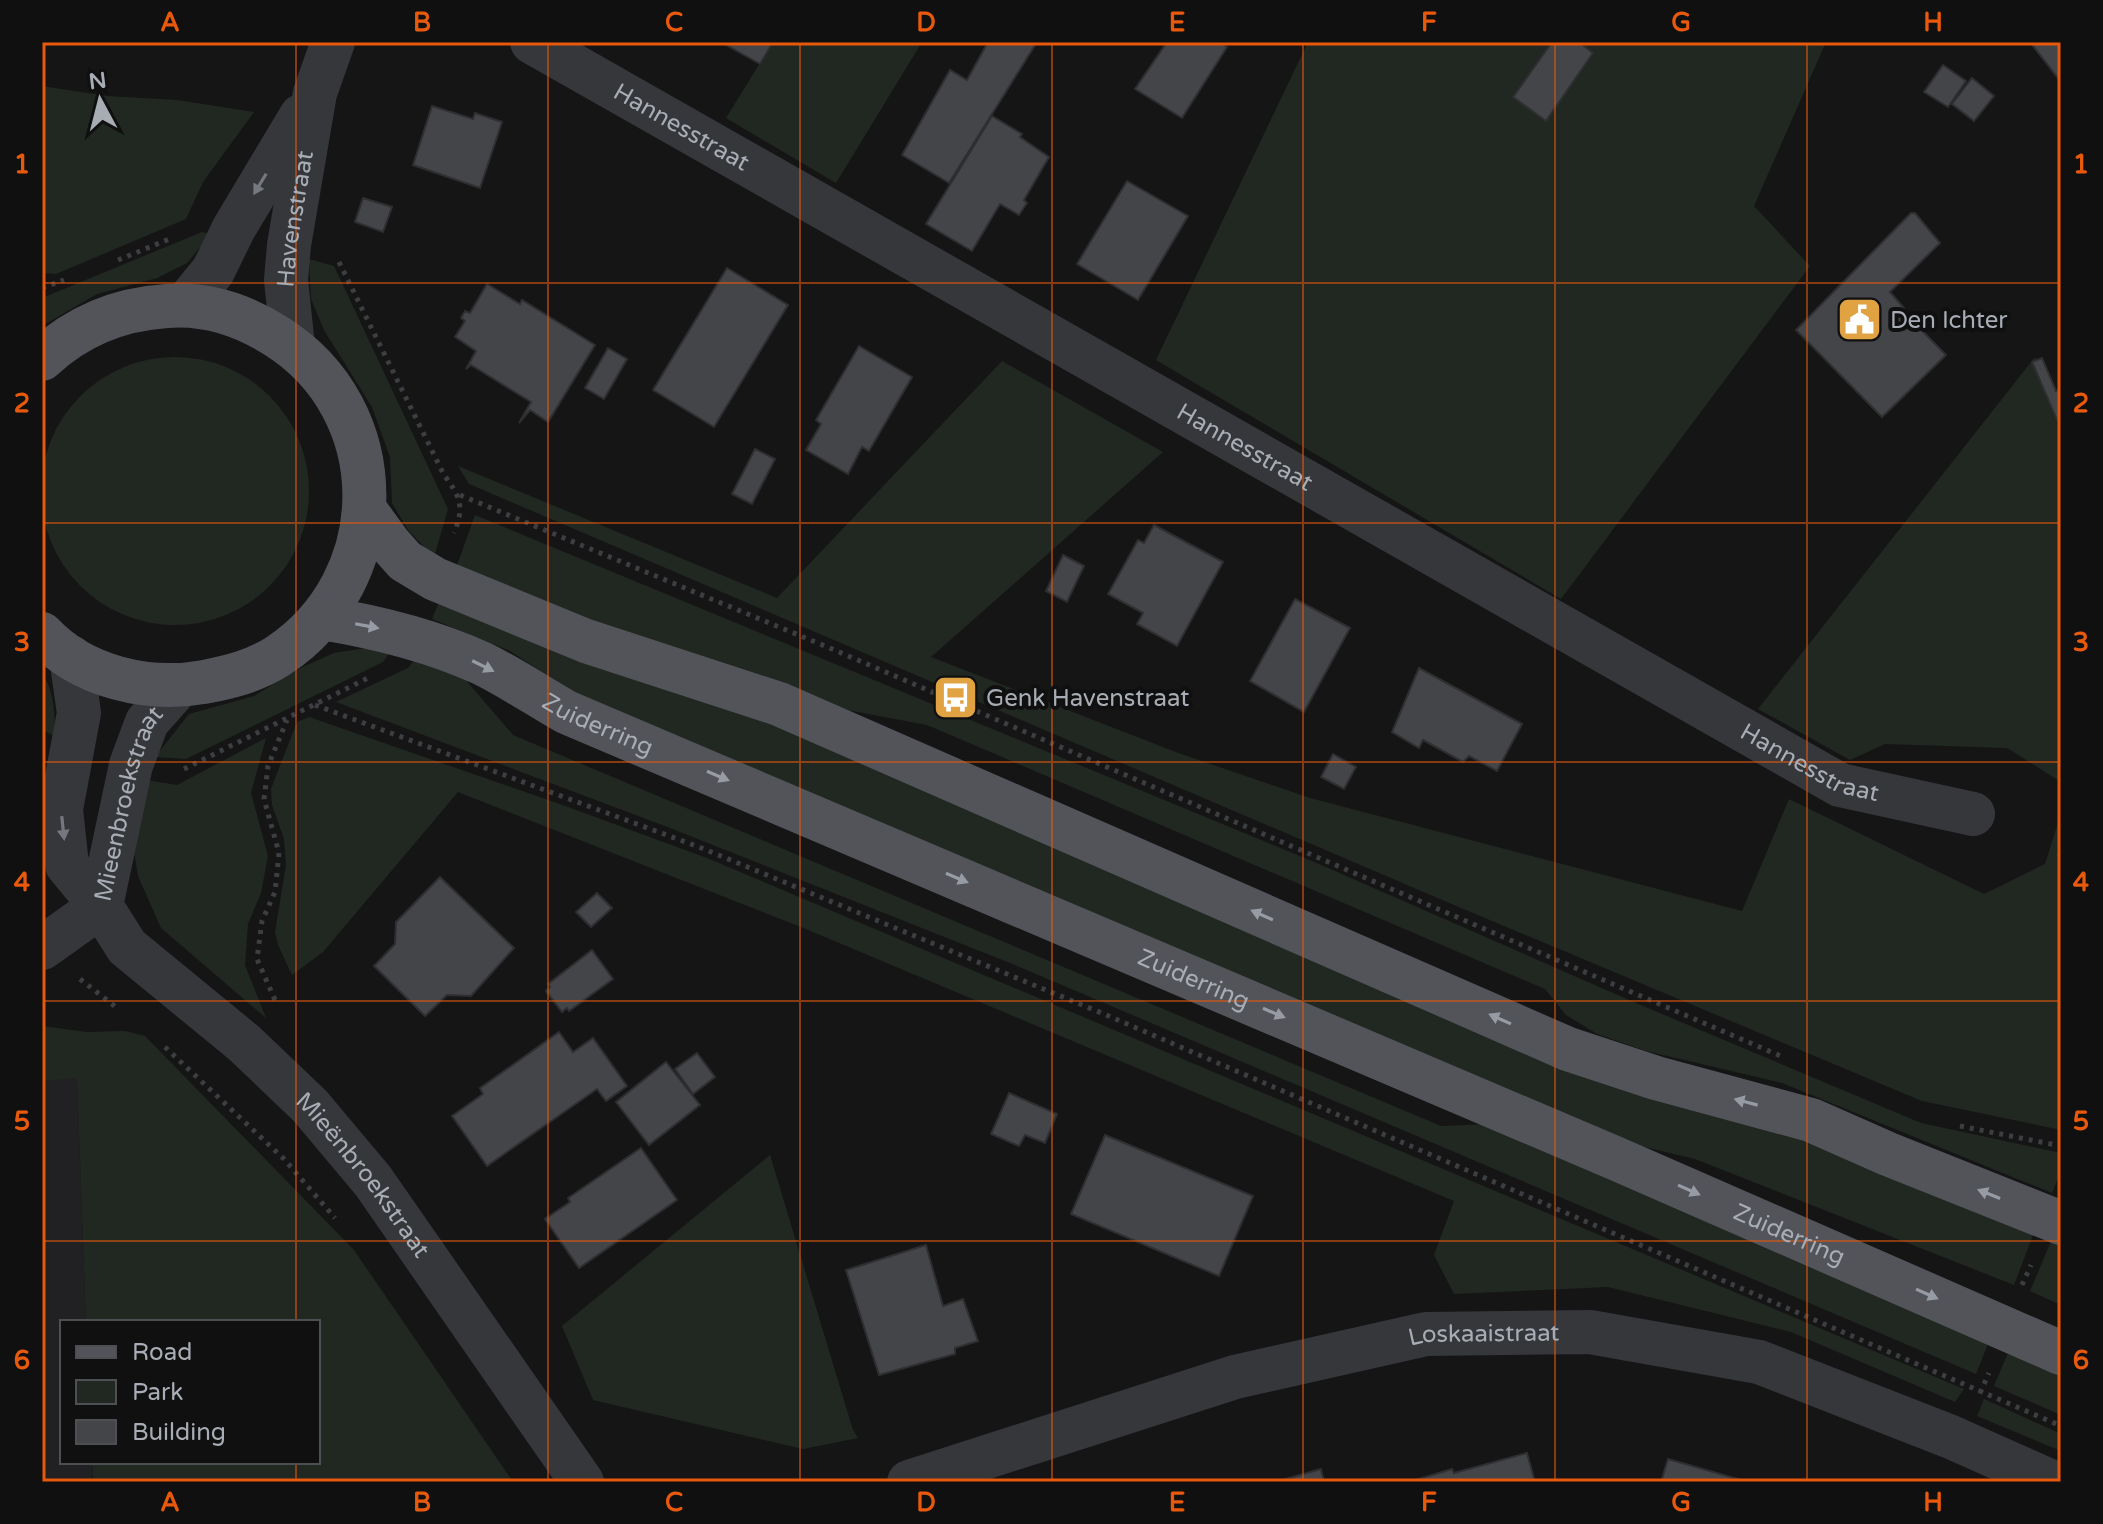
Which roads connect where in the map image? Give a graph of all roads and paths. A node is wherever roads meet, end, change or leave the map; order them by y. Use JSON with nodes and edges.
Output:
{"nodes":[{"id":1,"x":333,"y":42,"type":"edge"},
{"id":2,"x":532,"y":42,"type":"edge"},
{"id":3,"x":315,"y":93,"type":"junction"},
{"id":4,"x":174,"y":236,"type":"dead end"},
{"id":5,"x":337,"y":257,"type":"dead end"},
{"id":6,"x":109,"y":263,"type":"dead end"},
{"id":7,"x":69,"y":278,"type":"dead end"},
{"id":8,"x":42,"y":288,"type":"edge"},
{"id":9,"x":186,"y":304,"type":"junction"},
{"id":10,"x":293,"y":346,"type":"junction"},
{"id":11,"x":42,"y":359,"type":"edge"},
{"id":12,"x":460,"y":495,"type":"junction"},
{"id":13,"x":365,"y":510,"type":"junction"},
{"id":14,"x":449,"y":546,"type":"dead end"},
{"id":15,"x":322,"y":618,"type":"junction"},
{"id":16,"x":56,"y":645,"type":"edge"},
{"id":17,"x":369,"y":677,"type":"dead end"},
{"id":18,"x":178,"y":687,"type":"junction"},
{"id":19,"x":315,"y":705,"type":"junction"},
{"id":20,"x":287,"y":719,"type":"junction"},
{"id":21,"x":175,"y":770,"type":"dead end"},
{"id":22,"x":1973,"y":814,"type":"dead end"},
{"id":23,"x":101,"y":906,"type":"junction"},
{"id":24,"x":45,"y":946,"type":"edge"},
{"id":25,"x":283,"y":1008,"type":"dead end"},
{"id":26,"x":119,"y":1009,"type":"dead end"},
{"id":27,"x":161,"y":1044,"type":"dead end"},
{"id":28,"x":1787,"y":1059,"type":"dead end"},
{"id":29,"x":1947,"y":1123,"type":"dead end"},
{"id":30,"x":2061,"y":1146,"type":"edge"},
{"id":31,"x":337,"y":1220,"type":"dead end"},
{"id":32,"x":2061,"y":1223,"type":"edge"},
{"id":33,"x":2061,"y":1353,"type":"edge"},
{"id":34,"x":2061,"y":1426,"type":"edge"},
{"id":35,"x":582,"y":1482,"type":"edge"},
{"id":36,"x":909,"y":1482,"type":"edge"},
{"id":37,"x":2052,"y":1482,"type":"edge"}],
"edges":[{"from":1,"to":3,"type":"street","name":"Havenstraat"},
{"from":2,"to":22,"type":"street","name":"Hannesstraat"},
{"from":3,"to":9,"type":"street","name":"Havenstraat","one_way":true},
{"from":3,"to":10,"type":"street","name":"Havenstraat"},
{"from":4,"to":6,"type":"path"},
{"from":5,"to":12,"type":"path"},
{"from":7,"to":8,"type":"path"},
{"from":9,"to":10,"type":"main road"},
{"from":9,"to":11,"type":"main road"},
{"from":10,"to":13,"type":"main road"},
{"from":12,"to":14,"type":"path"},
{"from":12,"to":28,"type":"path"},
{"from":13,"to":15,"type":"main road"},
{"from":32,"to":13,"type":"main road","one_way":true},
{"from":15,"to":18,"type":"main road"},
{"from":15,"to":33,"type":"main road","name":"Zuiderring","one_way":true},
{"from":16,"to":18,"type":"main road"},
{"from":16,"to":23,"type":"street","name":"Mieenbroekstraat","one_way":true},
{"from":17,"to":19,"type":"path"},
{"from":18,"to":23,"type":"street","name":"Mieenbroekstraat"},
{"from":19,"to":20,"type":"path"},
{"from":19,"to":34,"type":"path"},
{"from":20,"to":21,"type":"path"},
{"from":20,"to":25,"type":"path"},
{"from":23,"to":24,"type":"street"},
{"from":23,"to":35,"type":"street","name":"Mieënbroekstraat"},
{"from":24,"to":26,"type":"path"},
{"from":27,"to":31,"type":"path"},
{"from":29,"to":30,"type":"path"},
{"from":36,"to":37,"type":"street","name":"Loskaaistraat"}]}
